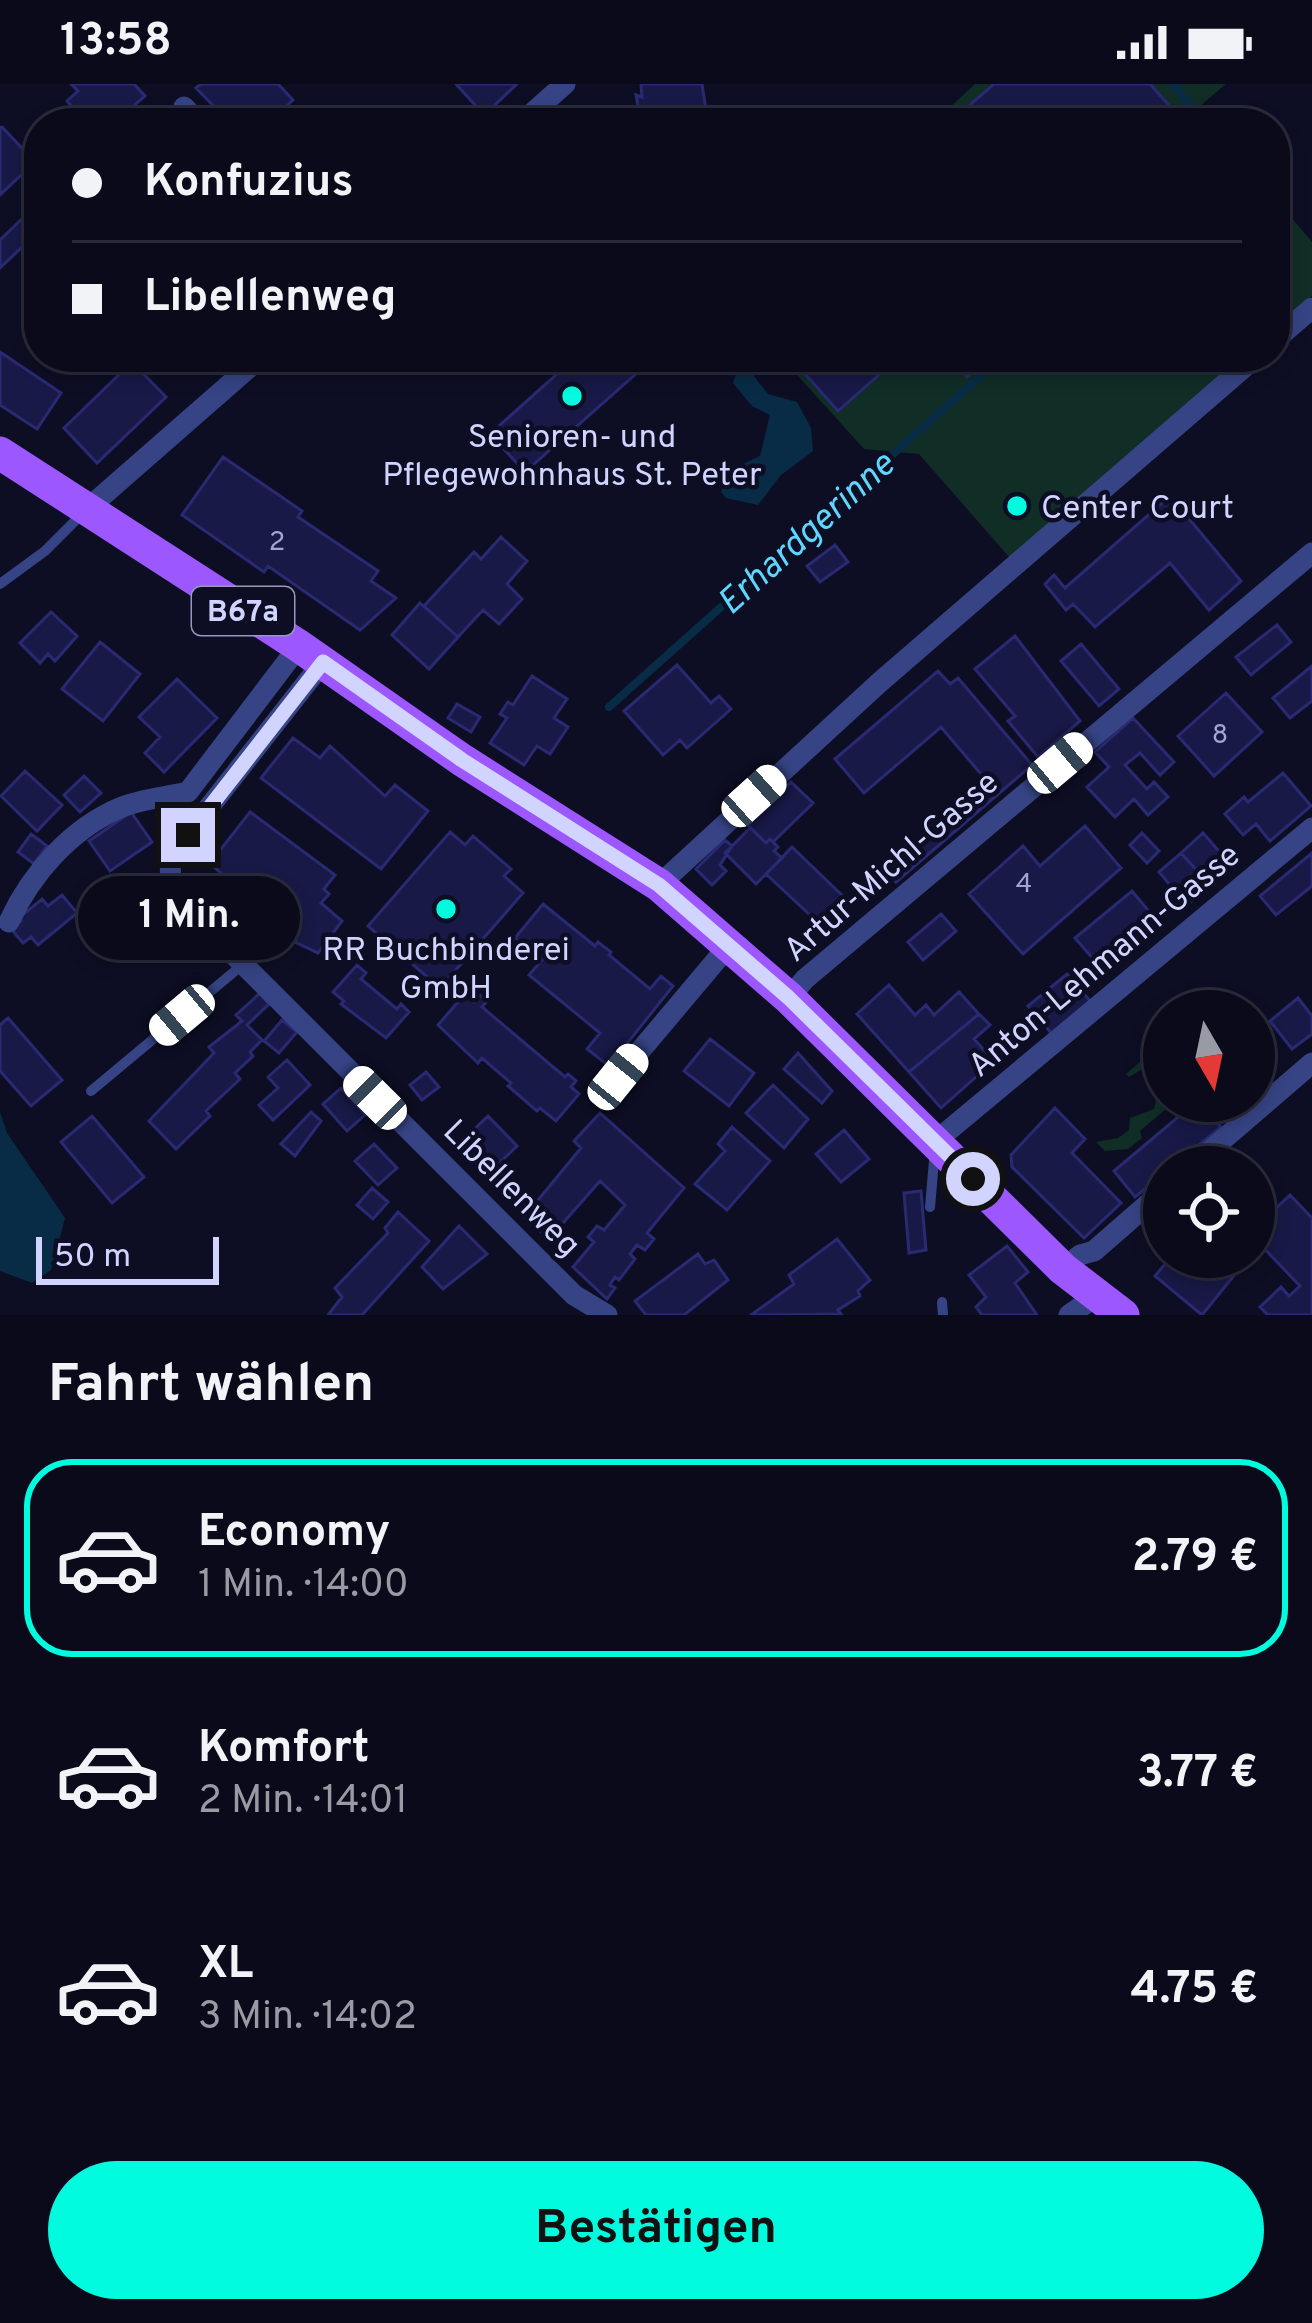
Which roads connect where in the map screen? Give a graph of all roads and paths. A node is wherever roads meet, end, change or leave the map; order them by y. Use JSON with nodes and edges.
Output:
{"nodes":[{"id":1,"x":565,"y":84,"type":"edge"},
{"id":2,"x":538,"y":108,"type":"edge"},
{"id":3,"x":244,"y":372,"type":"edge"},
{"id":4,"x":1239,"y":372,"type":"edge"},
{"id":5,"x":0,"y":453,"type":"edge"},
{"id":6,"x":85,"y":511,"type":"junction"},
{"id":7,"x":1312,"y":553,"type":"edge"},
{"id":8,"x":0,"y":584,"type":"edge"},
{"id":9,"x":311,"y":654,"type":"junction"},
{"id":10,"x":1312,"y":828,"type":"edge"},
{"id":11,"x":659,"y":885,"type":"junction"},
{"id":12,"x":9,"y":922,"type":"dead end"},
{"id":13,"x":730,"y":944,"type":"junction"},
{"id":14,"x":241,"y":966,"type":"junction"},
{"id":15,"x":789,"y":998,"type":"junction"},
{"id":16,"x":1312,"y":1063,"type":"edge"},
{"id":17,"x":618,"y":1077,"type":"dead end"},
{"id":18,"x":92,"y":1091,"type":"dead end"},
{"id":19,"x":937,"y":1140,"type":"junction"},
{"id":20,"x":1215,"y":1146,"type":"edge"},
{"id":21,"x":931,"y":1207,"type":"dead end"},
{"id":22,"x":1143,"y":1208,"type":"edge"},
{"id":23,"x":1063,"y":1269,"type":"junction"},
{"id":24,"x":1110,"y":1305,"type":"edge"},
{"id":25,"x":607,"y":1315,"type":"edge"},
{"id":26,"x":1069,"y":1315,"type":"edge"}],
"edges":[{"from":1,"to":2,"type":"street"},
{"from":3,"to":6,"type":"street"},
{"from":4,"to":11,"type":"street"},
{"from":5,"to":6,"type":"main road","number":"B67a"},
{"from":6,"to":8,"type":"lane"},
{"from":6,"to":9,"type":"main road","number":"B67a"},
{"from":7,"to":15,"type":"street","name":"Artur-Michl-Gasse"},
{"from":9,"to":11,"type":"main road","number":"B67a"},
{"from":9,"to":12,"type":"street"},
{"from":9,"to":14,"type":"street","name":"Libellenweg"},
{"from":10,"to":19,"type":"street","name":"Anton-Lehmann-Gasse"},
{"from":11,"to":13,"type":"main road","number":"B67a"},
{"from":13,"to":15,"type":"main road","number":"B67a"},
{"from":13,"to":17,"type":"street"},
{"from":14,"to":18,"type":"lane"},
{"from":14,"to":25,"type":"street","name":"Libellenweg"},
{"from":15,"to":19,"type":"main road","number":"B67a"},
{"from":16,"to":20,"type":"street"},
{"from":19,"to":21,"type":"lane"},
{"from":19,"to":23,"type":"main road","number":"B67a"},
{"from":22,"to":23,"type":"street"},
{"from":23,"to":24,"type":"main road","number":"B67a"},
{"from":24,"to":26,"type":"street"}]}
